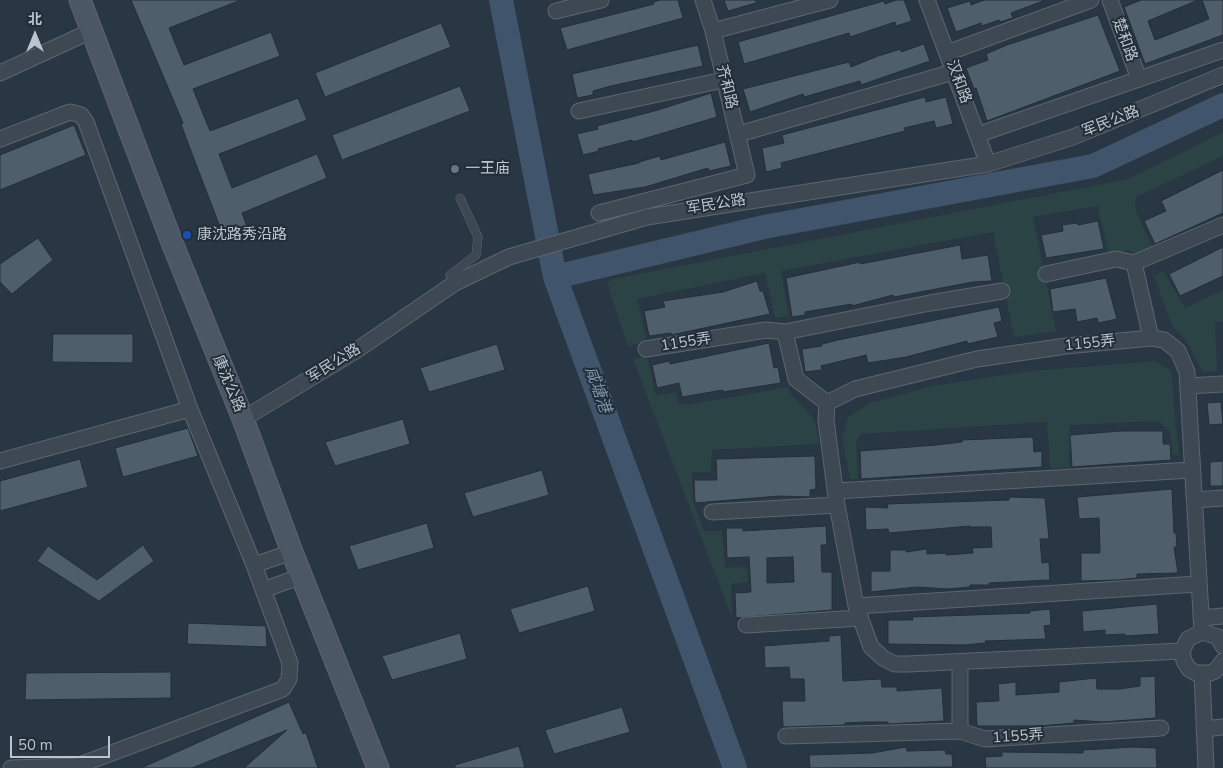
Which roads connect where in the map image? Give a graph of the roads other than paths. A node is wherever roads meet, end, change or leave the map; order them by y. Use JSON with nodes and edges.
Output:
{"nodes":[{"id":1,"x":80,"y":0,"type":"edge"},
{"id":2,"x":601,"y":0,"type":"edge"},
{"id":3,"x":703,"y":0,"type":"edge"},
{"id":4,"x":830,"y":0,"type":"edge"},
{"id":5,"x":927,"y":0,"type":"edge"},
{"id":6,"x":1091,"y":0,"type":"edge"},
{"id":7,"x":1110,"y":0,"type":"edge"},
{"id":8,"x":556,"y":11,"type":"dead end"},
{"id":9,"x":91,"y":31,"type":"junction"},
{"id":10,"x":713,"y":31,"type":"junction"},
{"id":11,"x":1223,"y":50,"type":"edge"},
{"id":12,"x":947,"y":53,"type":"junction"},
{"id":13,"x":953,"y":72,"type":"junction"},
{"id":14,"x":0,"y":73,"type":"edge"},
{"id":15,"x":1223,"y":76,"type":"edge"},
{"id":16,"x":1139,"y":79,"type":"junction"},
{"id":17,"x":723,"y":80,"type":"junction"},
{"id":18,"x":579,"y":111,"type":"dead end"},
{"id":19,"x":739,"y":134,"type":"junction"},
{"id":20,"x":977,"y":135,"type":"junction"},
{"id":21,"x":0,"y":139,"type":"edge"},
{"id":22,"x":988,"y":164,"type":"junction"},
{"id":23,"x":460,"y":198,"type":"dead end"},
{"id":24,"x":599,"y":212,"type":"dead end"},
{"id":25,"x":1223,"y":225,"type":"edge"},
{"id":26,"x":1134,"y":263,"type":"junction"},
{"id":27,"x":1046,"y":274,"type":"dead end"},
{"id":28,"x":455,"y":283,"type":"junction"},
{"id":29,"x":1002,"y":291,"type":"dead end"},
{"id":30,"x":785,"y":332,"type":"junction"},
{"id":31,"x":1151,"y":338,"type":"junction"},
{"id":32,"x":646,"y":349,"type":"dead end"},
{"id":33,"x":1223,"y":384,"type":"edge"},
{"id":34,"x":1188,"y":386,"type":"junction"},
{"id":35,"x":827,"y":403,"type":"junction"},
{"id":36,"x":190,"y":409,"type":"junction"},
{"id":37,"x":243,"y":419,"type":"junction"},
{"id":38,"x":0,"y":461,"type":"edge"},
{"id":39,"x":1192,"y":470,"type":"junction"},
{"id":40,"x":836,"y":498,"type":"junction"},
{"id":41,"x":1223,"y":498,"type":"edge"},
{"id":42,"x":1195,"y":500,"type":"junction"},
{"id":43,"x":712,"y":512,"type":"dead end"},
{"id":44,"x":292,"y":552,"type":"junction"},
{"id":45,"x":254,"y":565,"type":"junction"},
{"id":46,"x":302,"y":576,"type":"junction"},
{"id":47,"x":1198,"y":584,"type":"junction"},
{"id":48,"x":262,"y":590,"type":"junction"},
{"id":49,"x":858,"y":612,"type":"junction"},
{"id":50,"x":1223,"y":616,"type":"edge"},
{"id":51,"x":746,"y":624,"type":"dead end"},
{"id":52,"x":1202,"y":625,"type":"junction"},
{"id":53,"x":1223,"y":646,"type":"edge"},
{"id":54,"x":1182,"y":651,"type":"junction"},
{"id":55,"x":1223,"y":661,"type":"edge"},
{"id":56,"x":960,"y":662,"type":"junction"},
{"id":57,"x":1202,"y":674,"type":"junction"},
{"id":58,"x":1161,"y":728,"type":"dead end"},
{"id":59,"x":1223,"y":728,"type":"edge"},
{"id":60,"x":1204,"y":729,"type":"junction"},
{"id":61,"x":960,"y":731,"type":"junction"},
{"id":62,"x":786,"y":736,"type":"dead end"},
{"id":63,"x":11,"y":768,"type":"edge"},
{"id":64,"x":378,"y":768,"type":"edge"},
{"id":65,"x":1206,"y":768,"type":"edge"}],
"edges":[{"from":1,"to":9,"type":"street","name":"康沈公路"},
{"from":2,"to":8,"type":"street"},
{"from":3,"to":10,"type":"street","name":"齐和路"},
{"from":4,"to":10,"type":"street"},
{"from":5,"to":12,"type":"street","name":"汉和路"},
{"from":6,"to":12,"type":"street"},
{"from":7,"to":16,"type":"street","name":"楚和路"},
{"from":9,"to":14,"type":"street"},
{"from":9,"to":37,"type":"street","name":"康沈公路"},
{"from":10,"to":17,"type":"street","name":"齐和路"},
{"from":11,"to":16,"type":"street"},
{"from":12,"to":13,"type":"street","name":"汉和路"},
{"from":13,"to":19,"type":"street"},
{"from":13,"to":20,"type":"street","name":"汉和路"},
{"from":15,"to":22,"type":"street","name":"军民公路"},
{"from":16,"to":20,"type":"street"},
{"from":17,"to":18,"type":"street"},
{"from":17,"to":19,"type":"street","name":"齐和路"},
{"from":19,"to":24,"type":"street","name":"齐和路"},
{"from":20,"to":22,"type":"street","name":"汉和路"},
{"from":21,"to":36,"type":"street"},
{"from":22,"to":28,"type":"street","name":"军民公路"},
{"from":23,"to":28,"type":"lane"},
{"from":25,"to":26,"type":"street"},
{"from":26,"to":27,"type":"street"},
{"from":26,"to":31,"type":"street"},
{"from":28,"to":37,"type":"street","name":"军民公路"},
{"from":29,"to":30,"type":"street","name":"1155弄"},
{"from":30,"to":32,"type":"street","name":"1155弄"},
{"from":30,"to":35,"type":"street"},
{"from":31,"to":34,"type":"street","name":"1155弄"},
{"from":31,"to":35,"type":"street","name":"1155弄"},
{"from":33,"to":34,"type":"street"},
{"from":34,"to":39,"type":"street","name":"1155弄"},
{"from":35,"to":40,"type":"street"},
{"from":36,"to":38,"type":"street"},
{"from":36,"to":45,"type":"street"},
{"from":37,"to":44,"type":"street","name":"康沈公路"},
{"from":39,"to":40,"type":"street"},
{"from":39,"to":42,"type":"street","name":"1155弄"},
{"from":40,"to":43,"type":"street"},
{"from":40,"to":49,"type":"street"},
{"from":41,"to":42,"type":"street"},
{"from":42,"to":47,"type":"street","name":"1155弄"},
{"from":44,"to":45,"type":"street"},
{"from":44,"to":46,"type":"street","name":"康沈公路"},
{"from":45,"to":48,"type":"street"},
{"from":46,"to":48,"type":"street"},
{"from":46,"to":64,"type":"street","name":"康沈公路"},
{"from":47,"to":49,"type":"street"},
{"from":47,"to":52,"type":"street","name":"1155弄"},
{"from":48,"to":63,"type":"street"},
{"from":49,"to":51,"type":"street"},
{"from":49,"to":56,"type":"street"},
{"from":50,"to":52,"type":"street"},
{"from":52,"to":53,"type":"street"},
{"from":52,"to":54,"type":"street"},
{"from":54,"to":56,"type":"street"},
{"from":54,"to":57,"type":"street"},
{"from":55,"to":57,"type":"street"},
{"from":56,"to":61,"type":"street"},
{"from":57,"to":60,"type":"street"},
{"from":58,"to":61,"type":"street","name":"1155弄"},
{"from":59,"to":60,"type":"street"},
{"from":60,"to":65,"type":"street"},
{"from":61,"to":62,"type":"street","name":"1155弄"}]}
